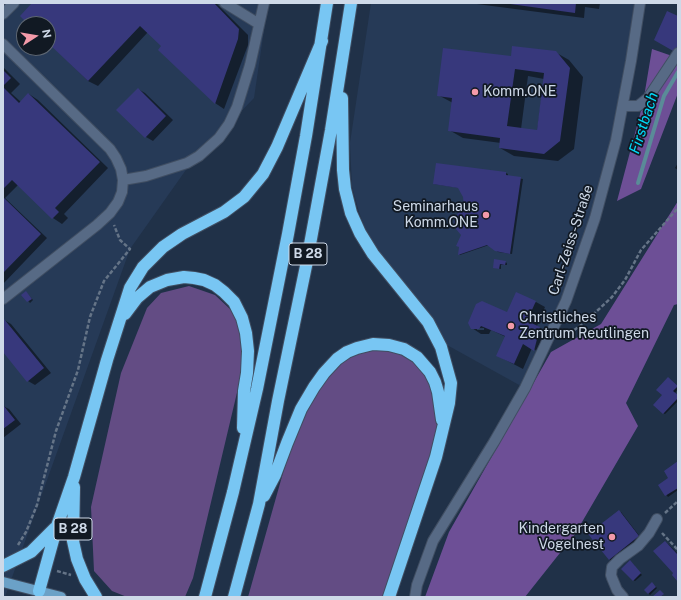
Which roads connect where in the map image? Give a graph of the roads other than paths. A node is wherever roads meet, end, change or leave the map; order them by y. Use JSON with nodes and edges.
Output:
{"nodes":[{"id":1,"x":14,"y":3,"type":"edge"},
{"id":2,"x":225,"y":3,"type":"edge"},
{"id":3,"x":264,"y":3,"type":"edge"},
{"id":4,"x":328,"y":3,"type":"edge"},
{"id":5,"x":351,"y":3,"type":"edge"},
{"id":6,"x":640,"y":3,"type":"edge"},
{"id":7,"x":3,"y":14,"type":"edge"},
{"id":8,"x":259,"y":24,"type":"junction"},
{"id":9,"x":322,"y":41,"type":"junction"},
{"id":10,"x":3,"y":44,"type":"edge"},
{"id":11,"x":678,"y":53,"type":"edge"},
{"id":12,"x":342,"y":66,"type":"junction"},
{"id":13,"x":623,"y":106,"type":"junction"},
{"id":14,"x":123,"y":180,"type":"junction"},
{"id":15,"x":3,"y":299,"type":"edge"},
{"id":16,"x":119,"y":322,"type":"junction"},
{"id":17,"x":444,"y":430,"type":"junction"},
{"id":18,"x":242,"y":455,"type":"junction"},
{"id":19,"x":74,"y":477,"type":"junction"},
{"id":20,"x":259,"y":504,"type":"junction"},
{"id":21,"x":656,"y":522,"type":"road end"},
{"id":22,"x":58,"y":526,"type":"junction"},
{"id":23,"x":3,"y":566,"type":"edge"},
{"id":24,"x":3,"y":582,"type":"edge"},
{"id":25,"x":39,"y":591,"type":"junction"},
{"id":26,"x":61,"y":597,"type":"edge"},
{"id":27,"x":96,"y":597,"type":"edge"},
{"id":28,"x":205,"y":597,"type":"edge"},
{"id":29,"x":234,"y":597,"type":"edge"},
{"id":30,"x":389,"y":597,"type":"edge"},
{"id":31,"x":415,"y":597,"type":"edge"},
{"id":32,"x":623,"y":597,"type":"edge"}],
"edges":[{"from":1,"to":7,"type":"street"},
{"from":2,"to":8,"type":"street"},
{"from":3,"to":8,"type":"street"},
{"from":4,"to":9,"type":"highway","number":"B 28"},
{"from":5,"to":12,"type":"highway","number":"B 28"},
{"from":6,"to":13,"type":"street","name":"Carl-Zeiss-Straße"},
{"from":8,"to":14,"type":"street"},
{"from":9,"to":16,"type":"highway","number":"B 28"},
{"from":9,"to":18,"type":"highway","number":"B 28"},
{"from":10,"to":14,"type":"street"},
{"from":11,"to":13,"type":"street"},
{"from":12,"to":17,"type":"highway","number":"B 28"},
{"from":12,"to":20,"type":"highway","number":"B 28"},
{"from":13,"to":31,"type":"street","name":"Carl-Zeiss-Straße"},
{"from":14,"to":15,"type":"street"},
{"from":16,"to":18,"type":"highway","number":"B 28"},
{"from":16,"to":19,"type":"highway","number":"B 28"},
{"from":17,"to":20,"type":"highway"},
{"from":17,"to":30,"type":"highway","number":"B 28"},
{"from":18,"to":28,"type":"highway","number":"B 28"},
{"from":19,"to":22,"type":"highway","number":"B 28"},
{"from":19,"to":27,"type":"highway","number":"B 28"},
{"from":20,"to":29,"type":"highway","number":"B 28"},
{"from":21,"to":32,"type":"street"},
{"from":22,"to":23,"type":"highway","number":"B 28"},
{"from":22,"to":25,"type":"highway","number":"B 28"},
{"from":24,"to":25,"type":"main road"},
{"from":25,"to":26,"type":"main road"}]}
